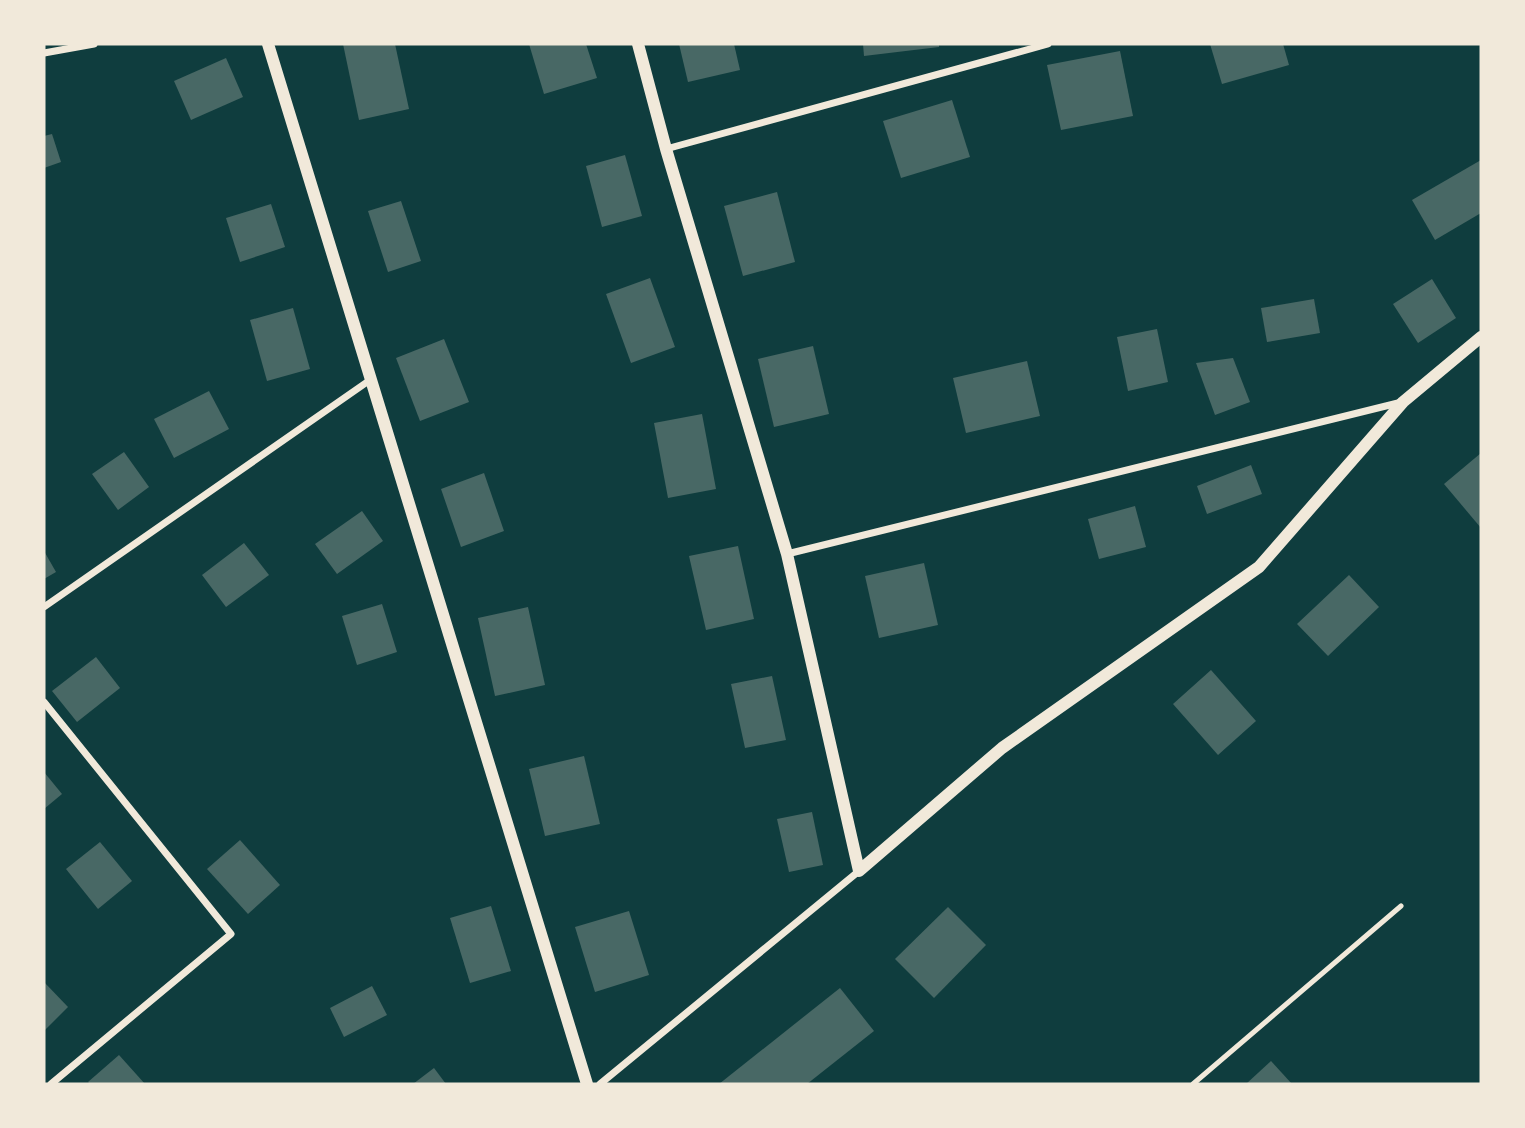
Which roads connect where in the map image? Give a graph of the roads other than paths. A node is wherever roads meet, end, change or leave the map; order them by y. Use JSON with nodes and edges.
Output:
{"nodes":[{"id":1,"x":94,"y":44,"type":"edge"},
{"id":2,"x":268,"y":44,"type":"edge"},
{"id":3,"x":638,"y":44,"type":"edge"},
{"id":4,"x":1048,"y":44,"type":"edge"},
{"id":5,"x":44,"y":53,"type":"edge"},
{"id":6,"x":666,"y":149,"type":"junction"},
{"id":7,"x":1481,"y":337,"type":"edge"},
{"id":8,"x":370,"y":380,"type":"junction"},
{"id":9,"x":1403,"y":402,"type":"junction"},
{"id":10,"x":788,"y":554,"type":"junction"},
{"id":11,"x":44,"y":607,"type":"edge"},
{"id":12,"x":44,"y":702,"type":"edge"},
{"id":13,"x":859,"y":871,"type":"junction"},
{"id":14,"x":1401,"y":906,"type":"dead end"},
{"id":15,"x":51,"y":1084,"type":"edge"},
{"id":16,"x":587,"y":1084,"type":"edge"},
{"id":17,"x":600,"y":1084,"type":"edge"},
{"id":18,"x":1193,"y":1084,"type":"edge"}],
"edges":[{"from":1,"to":5,"type":"street"},
{"from":2,"to":8,"type":"street"},
{"from":3,"to":6,"type":"street"},
{"from":4,"to":6,"type":"street"},
{"from":6,"to":10,"type":"street"},
{"from":7,"to":9,"type":"street"},
{"from":8,"to":11,"type":"street"},
{"from":8,"to":16,"type":"street"},
{"from":9,"to":10,"type":"street"},
{"from":9,"to":13,"type":"street"},
{"from":10,"to":13,"type":"street"},
{"from":12,"to":15,"type":"street"},
{"from":13,"to":17,"type":"street"},
{"from":14,"to":18,"type":"lane"}]}
